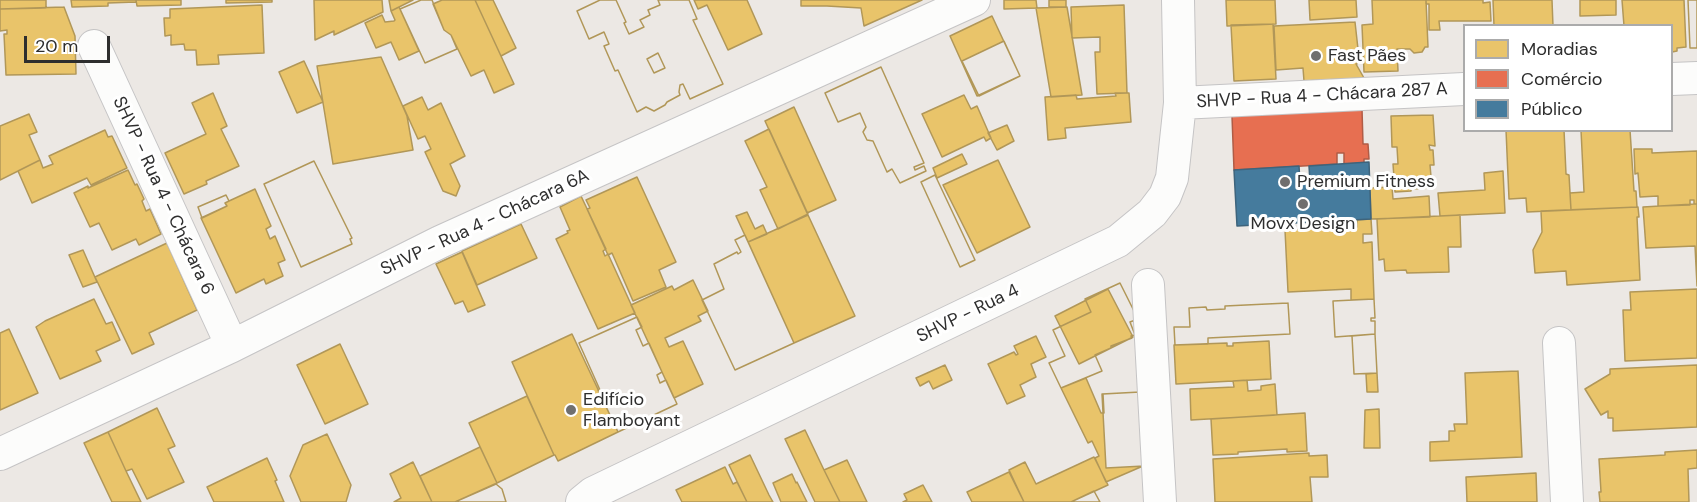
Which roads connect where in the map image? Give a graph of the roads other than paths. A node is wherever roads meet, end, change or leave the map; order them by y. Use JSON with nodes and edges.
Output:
{"nodes":[{"id":1,"x":974,"y":0,"type":"edge"},
{"id":2,"x":1178,"y":0,"type":"edge"},
{"id":3,"x":94,"y":46,"type":"dead end"},
{"id":4,"x":1697,"y":78,"type":"edge"},
{"id":5,"x":1673,"y":79,"type":"edge"},
{"id":6,"x":1463,"y":89,"type":"edge"},
{"id":7,"x":1180,"y":103,"type":"junction"},
{"id":8,"x":1148,"y":285,"type":"dead end"},
{"id":9,"x":1559,"y":343,"type":"dead end"},
{"id":10,"x":232,"y":346,"type":"junction"},
{"id":11,"x":0,"y":453,"type":"edge"},
{"id":12,"x":582,"y":502,"type":"edge"},
{"id":13,"x":1160,"y":502,"type":"edge"},
{"id":14,"x":1567,"y":502,"type":"edge"}],
"edges":[{"from":1,"to":10,"type":"street","name":"SHVP - Rua 4 - Chácara 6A"},
{"from":2,"to":7,"type":"street","name":"SHVP - Rua 4"},
{"from":3,"to":10,"type":"street","name":"SHVP - Rua 4 - Chácara 6"},
{"from":4,"to":5,"type":"street"},
{"from":6,"to":7,"type":"street","name":"SHVP - Rua 4 - Chácara 287 A"},
{"from":7,"to":12,"type":"street","name":"SHVP - Rua 4"},
{"from":8,"to":13,"type":"street"},
{"from":9,"to":14,"type":"street"},
{"from":10,"to":11,"type":"street","name":"SHVP - Rua 4 - Chácara 6A"}]}
